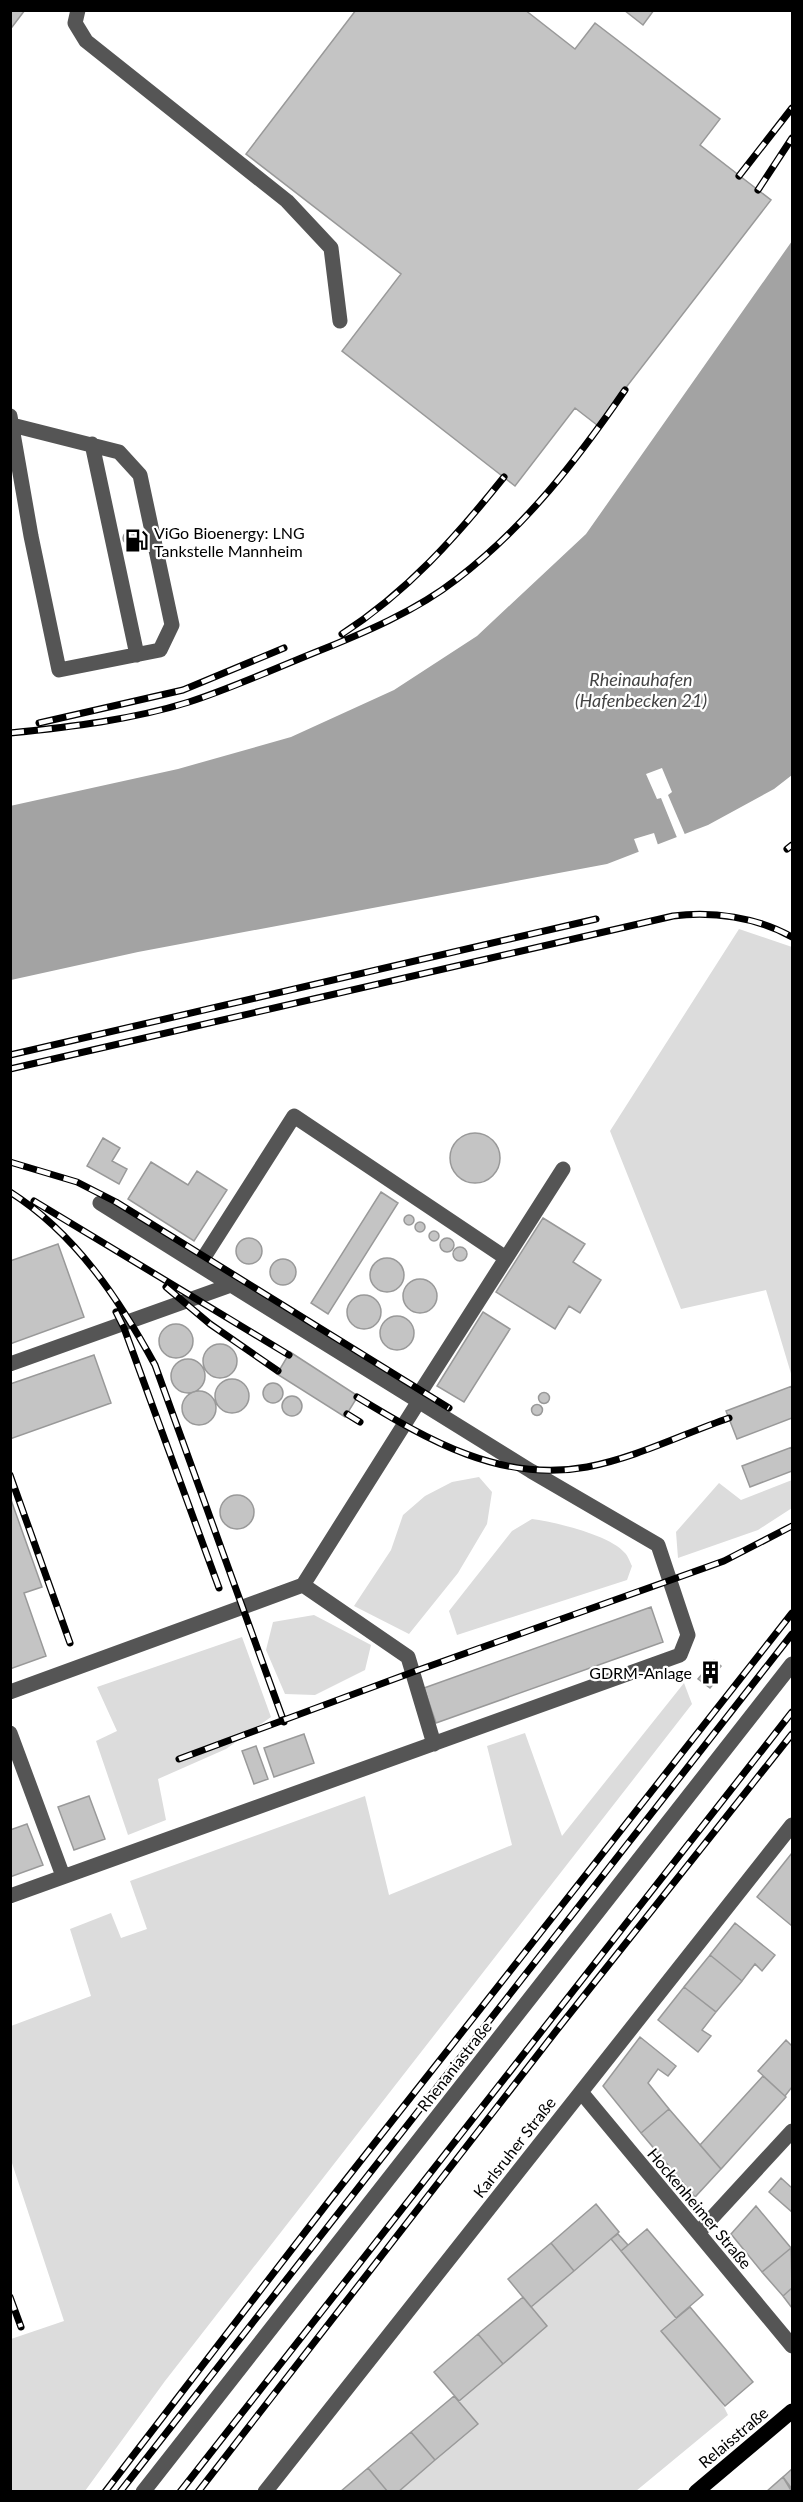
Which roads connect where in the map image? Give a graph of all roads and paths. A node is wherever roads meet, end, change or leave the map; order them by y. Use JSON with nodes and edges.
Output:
{"nodes":[{"id":1,"x":78,"y":10,"type":"edge"},
{"id":2,"x":340,"y":321,"type":"dead end"},
{"id":3,"x":11,"y":421,"type":"edge"},
{"id":4,"x":92,"y":444,"type":"junction"},
{"id":5,"x":137,"y":655,"type":"junction"},
{"id":6,"x":563,"y":1169,"type":"dead end"},
{"id":7,"x":100,"y":1203,"type":"dead end"},
{"id":8,"x":506,"y":1258,"type":"junction"},
{"id":9,"x":199,"y":1265,"type":"junction"},
{"id":10,"x":231,"y":1285,"type":"junction"},
{"id":11,"x":10,"y":1364,"type":"edge"},
{"id":12,"x":418,"y":1400,"type":"junction"},
{"id":13,"x":303,"y":1585,"type":"junction"},
{"id":14,"x":792,"y":1664,"type":"edge"},
{"id":15,"x":10,"y":1692,"type":"edge"},
{"id":16,"x":10,"y":1733,"type":"edge"},
{"id":17,"x":434,"y":1744,"type":"junction"},
{"id":18,"x":792,"y":1825,"type":"edge"},
{"id":19,"x":63,"y":1876,"type":"junction"},
{"id":20,"x":10,"y":1896,"type":"edge"},
{"id":21,"x":580,"y":2092,"type":"junction"},
{"id":22,"x":792,"y":2131,"type":"edge"},
{"id":23,"x":698,"y":2233,"type":"junction"},
{"id":24,"x":792,"y":2346,"type":"edge"},
{"id":25,"x":792,"y":2410,"type":"edge"},
{"id":26,"x":143,"y":2492,"type":"edge"},
{"id":27,"x":265,"y":2492,"type":"edge"},
{"id":28,"x":696,"y":2492,"type":"edge"}],
"edges":[{"from":1,"to":2,"type":"street"},
{"from":3,"to":4,"type":"street"},
{"from":3,"to":5,"type":"street"},
{"from":4,"to":5,"type":"street"},
{"from":4,"to":5,"type":"street"},
{"from":6,"to":8,"type":"street"},
{"from":7,"to":9,"type":"street"},
{"from":8,"to":9,"type":"street"},
{"from":8,"to":12,"type":"street"},
{"from":9,"to":10,"type":"street"},
{"from":10,"to":11,"type":"street"},
{"from":10,"to":12,"type":"street"},
{"from":12,"to":13,"type":"street"},
{"from":12,"to":17,"type":"street"},
{"from":13,"to":15,"type":"street"},
{"from":13,"to":17,"type":"street"},
{"from":14,"to":26,"type":"street","name":"Rhenaniastraße"},
{"from":16,"to":19,"type":"street"},
{"from":17,"to":19,"type":"street"},
{"from":18,"to":21,"type":"street","name":"Karlsruher Straße"},
{"from":19,"to":20,"type":"street"},
{"from":21,"to":23,"type":"street","name":"Hockenheimer Straße"},
{"from":21,"to":27,"type":"street","name":"Karlsruher Straße"},
{"from":22,"to":23,"type":"street"},
{"from":23,"to":24,"type":"street","name":"Hockenheimer Straße"},
{"from":25,"to":28,"type":"main road","name":"Relaisstraße"}]}
